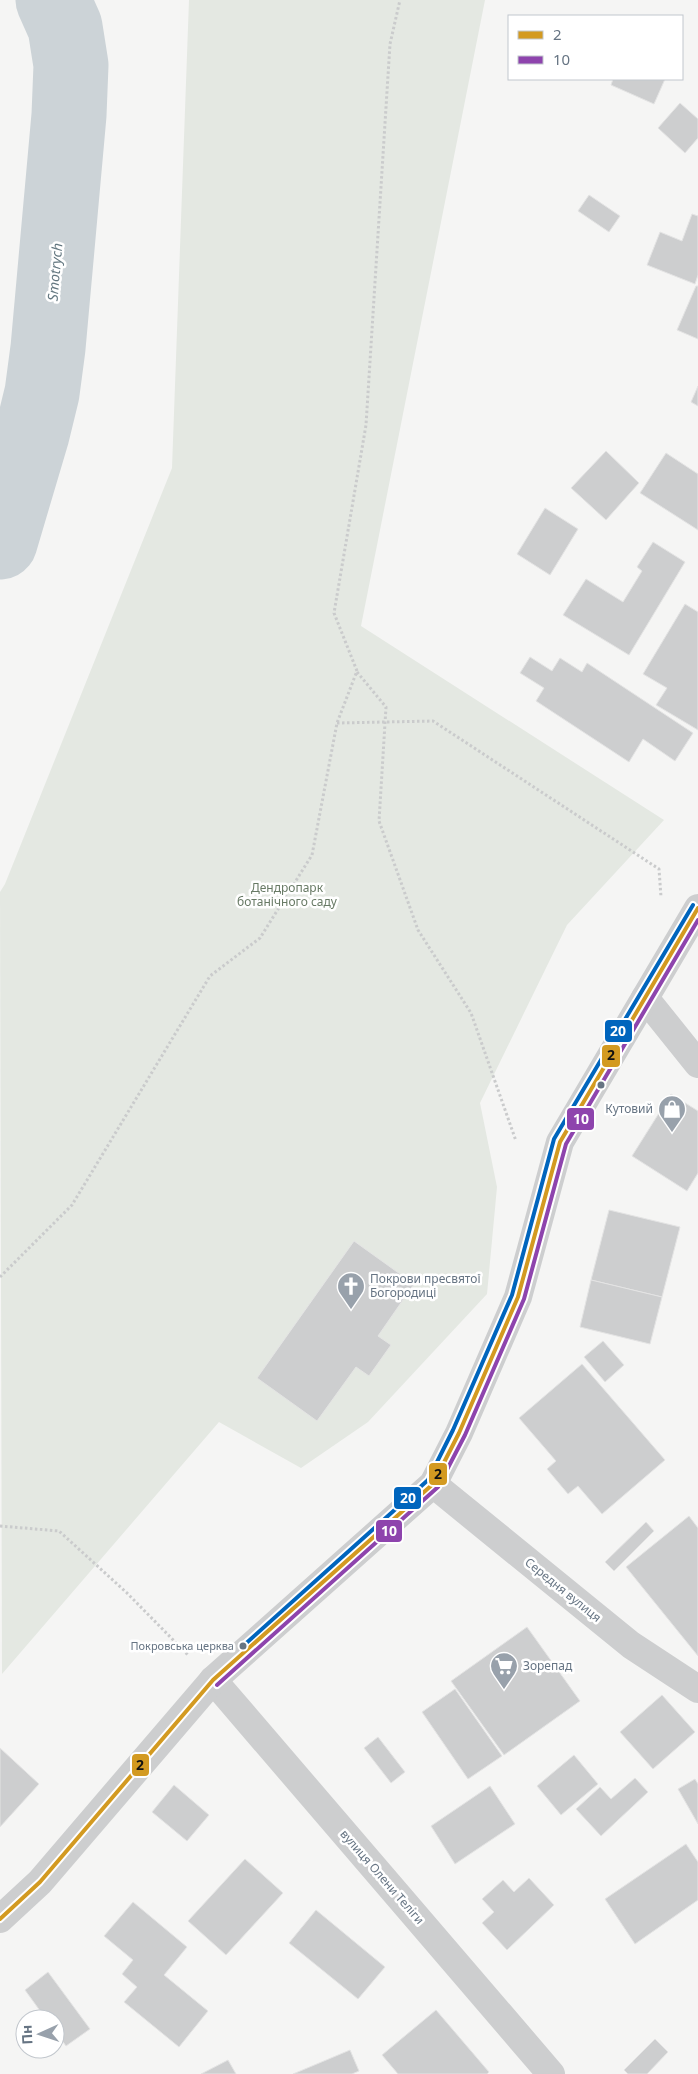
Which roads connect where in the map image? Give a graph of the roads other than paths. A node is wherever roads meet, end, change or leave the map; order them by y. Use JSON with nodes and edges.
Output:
{"nodes":[{"id":1,"x":698,"y":908,"type":"edge"},
{"id":2,"x":645,"y":998,"type":"junction"},
{"id":3,"x":698,"y":1064,"type":"edge"},
{"id":4,"x":434,"y":1484,"type":"junction"},
{"id":5,"x":213,"y":1680,"type":"junction"},
{"id":6,"x":698,"y":1689,"type":"edge"},
{"id":7,"x":0,"y":1919,"type":"edge"},
{"id":8,"x":551,"y":2074,"type":"edge"}],
"edges":[{"from":1,"to":2,"type":"street"},
{"from":2,"to":3,"type":"street"},
{"from":2,"to":4,"type":"street"},
{"from":4,"to":5,"type":"street"},
{"from":4,"to":6,"type":"street","name":"Середня вулиця"},
{"from":5,"to":7,"type":"street"},
{"from":5,"to":8,"type":"street","name":"вулиця Олени Теліги"}]}
